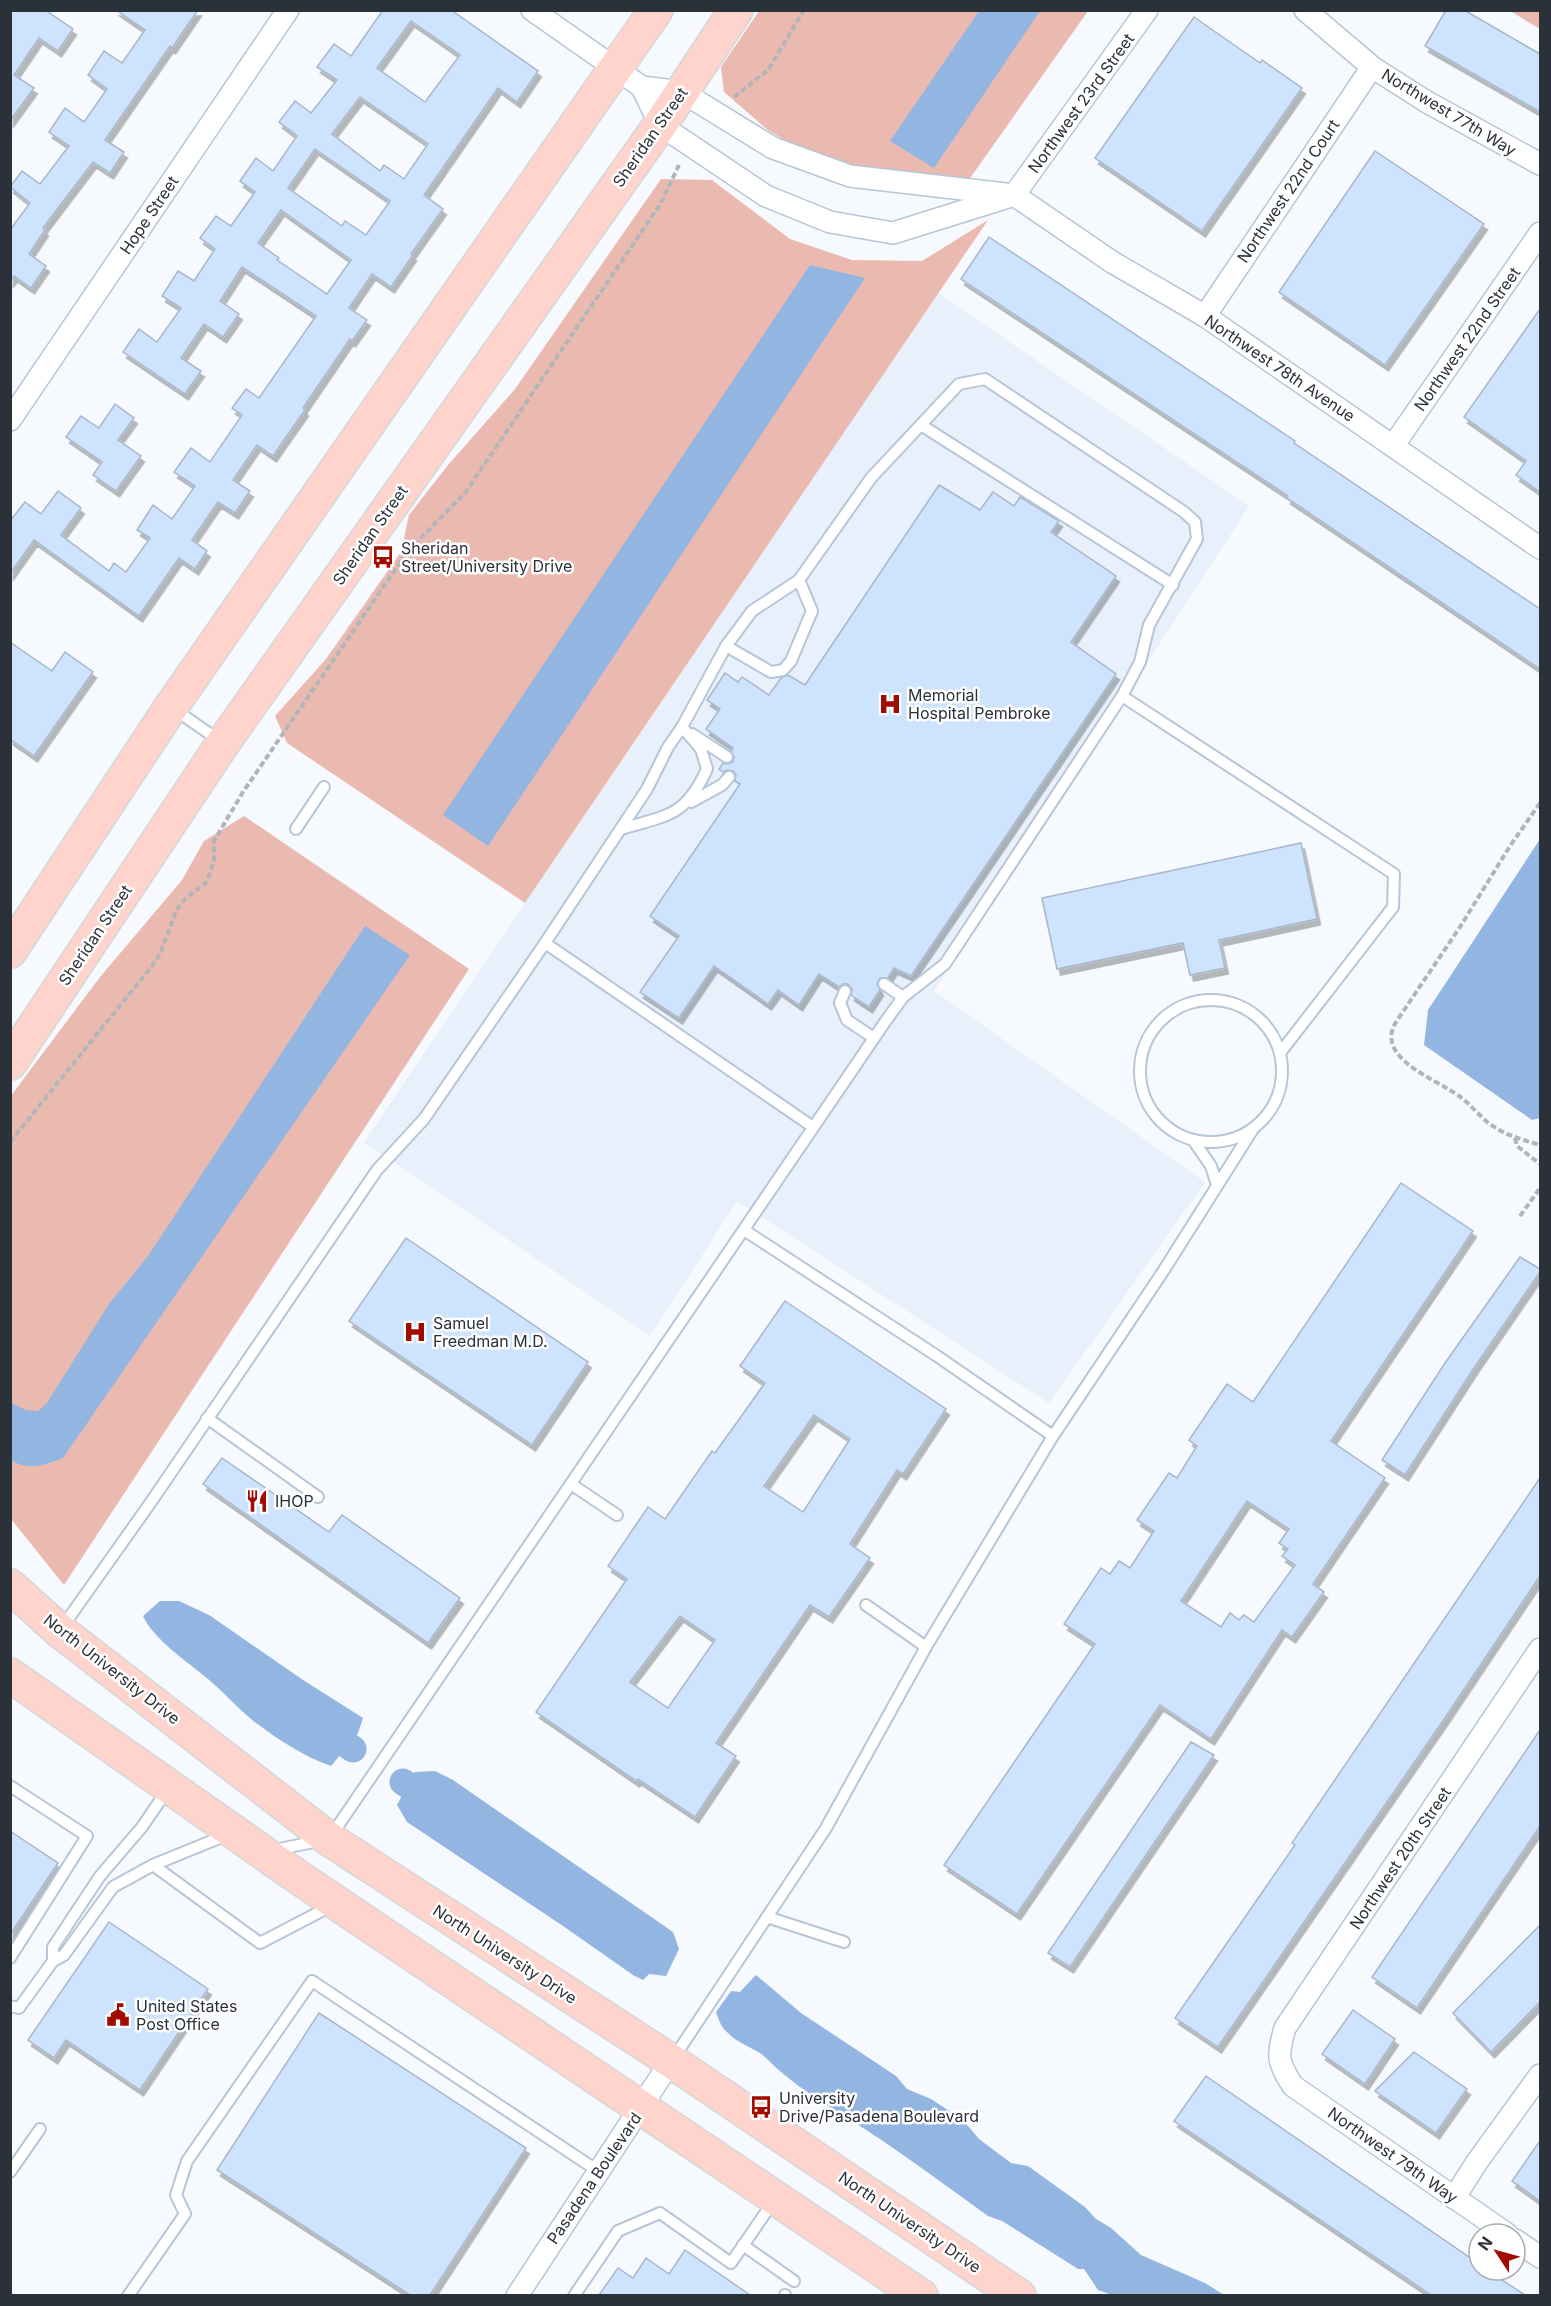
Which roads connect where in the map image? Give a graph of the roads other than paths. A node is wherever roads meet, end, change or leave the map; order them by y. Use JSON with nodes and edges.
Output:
{"nodes":[{"id":1,"x":288,"y":10,"type":"edge"},
{"id":2,"x":532,"y":10,"type":"edge"},
{"id":3,"x":656,"y":10,"type":"edge"},
{"id":4,"x":736,"y":10,"type":"edge"},
{"id":5,"x":1147,"y":10,"type":"edge"},
{"id":6,"x":1305,"y":10,"type":"edge"},
{"id":7,"x":1372,"y":67,"type":"junction"},
{"id":8,"x":629,"y":78,"type":"junction"},
{"id":9,"x":682,"y":92,"type":"junction"},
{"id":10,"x":660,"y":125,"type":"junction"},
{"id":11,"x":1540,"y":164,"type":"edge"},
{"id":12,"x":1014,"y":195,"type":"junction"},
{"id":13,"x":1540,"y":232,"type":"edge"},
{"id":14,"x":1205,"y":316,"type":"junction"},
{"id":15,"x":10,"y":420,"type":"edge"},
{"id":16,"x":921,"y":425,"type":"junction"},
{"id":17,"x":1393,"y":446,"type":"junction"},
{"id":18,"x":1540,"y":548,"type":"edge"},
{"id":19,"x":799,"y":580,"type":"junction"},
{"id":20,"x":1173,"y":585,"type":"junction"},
{"id":21,"x":726,"y":646,"type":"junction"},
{"id":22,"x":1122,"y":696,"type":"junction"},
{"id":23,"x":171,"y":707,"type":"junction"},
{"id":24,"x":682,"y":727,"type":"junction"},
{"id":25,"x":223,"y":743,"type":"junction"},
{"id":26,"x":727,"y":757,"type":"dead end"},
{"id":27,"x":729,"y":777,"type":"dead end"},
{"id":28,"x":324,"y":787,"type":"dead end"},
{"id":29,"x":683,"y":807,"type":"junction"},
{"id":30,"x":296,"y":829,"type":"dead end"},
{"id":31,"x":621,"y":830,"type":"junction"},
{"id":32,"x":545,"y":943,"type":"junction"},
{"id":33,"x":10,"y":951,"type":"edge"},
{"id":34,"x":884,"y":984,"type":"dead end"},
{"id":35,"x":844,"y":991,"type":"dead end"},
{"id":36,"x":903,"y":997,"type":"junction"},
{"id":37,"x":874,"y":1038,"type":"junction"},
{"id":38,"x":1280,"y":1053,"type":"junction"},
{"id":39,"x":10,"y":1063,"type":"edge"},
{"id":40,"x":813,"y":1127,"type":"junction"},
{"id":41,"x":1253,"y":1129,"type":"junction"},
{"id":42,"x":1192,"y":1140,"type":"junction"},
{"id":43,"x":1217,"y":1185,"type":"junction"},
{"id":44,"x":744,"y":1230,"type":"junction"},
{"id":45,"x":207,"y":1418,"type":"junction"},
{"id":46,"x":1053,"y":1436,"type":"junction"},
{"id":47,"x":571,"y":1484,"type":"junction"},
{"id":48,"x":318,"y":1497,"type":"dead end"},
{"id":49,"x":617,"y":1515,"type":"dead end"},
{"id":50,"x":10,"y":1586,"type":"edge"},
{"id":51,"x":866,"y":1605,"type":"dead end"},
{"id":52,"x":60,"y":1631,"type":"junction"},
{"id":53,"x":926,"y":1647,"type":"junction"},
{"id":54,"x":1540,"y":1649,"type":"edge"},
{"id":55,"x":10,"y":1675,"type":"edge"},
{"id":56,"x":10,"y":1786,"type":"edge"},
{"id":57,"x":169,"y":1788,"type":"junction"},
{"id":58,"x":234,"y":1833,"type":"junction"},
{"id":59,"x":329,"y":1839,"type":"junction"},
{"id":60,"x":262,"y":1852,"type":"junction"},
{"id":61,"x":153,"y":1866,"type":"junction"},
{"id":62,"x":337,"y":1903,"type":"junction"},
{"id":63,"x":767,"y":1917,"type":"junction"},
{"id":64,"x":844,"y":1942,"type":"dead end"},
{"id":65,"x":10,"y":1958,"type":"edge"},
{"id":66,"x":53,"y":1961,"type":"junction"},
{"id":67,"x":10,"y":2006,"type":"edge"},
{"id":68,"x":671,"y":2061,"type":"junction"},
{"id":69,"x":1284,"y":2073,"type":"joint"},
{"id":70,"x":1540,"y":2075,"type":"edge"},
{"id":71,"x":642,"y":2106,"type":"junction"},
{"id":72,"x":40,"y":2129,"type":"dead end"},
{"id":73,"x":598,"y":2171,"type":"junction"},
{"id":74,"x":10,"y":2172,"type":"edge"},
{"id":75,"x":776,"y":2197,"type":"junction"},
{"id":76,"x":1454,"y":2198,"type":"junction"},
{"id":77,"x":1489,"y":2222,"type":"edge"},
{"id":78,"x":743,"y":2245,"type":"junction"},
{"id":79,"x":1527,"y":2248,"type":"edge"},
{"id":80,"x":1540,"y":2257,"type":"edge"},
{"id":81,"x":794,"y":2281,"type":"dead end"},
{"id":82,"x":521,"y":2294,"type":"edge"},
{"id":83,"x":128,"y":2295,"type":"edge"},
{"id":84,"x":574,"y":2295,"type":"edge"},
{"id":85,"x":921,"y":2295,"type":"edge"},
{"id":86,"x":1019,"y":2295,"type":"edge"}],
"edges":[{"from":1,"to":15,"type":"street","name":"Hope Street"},
{"from":2,"to":8,"type":"street","name":"Northwest 78th Avenue"},
{"from":3,"to":8,"type":"main road"},
{"from":4,"to":9,"type":"main road","name":"Sheridan Street"},
{"from":5,"to":12,"type":"street","name":"Northwest 23rd Street"},
{"from":6,"to":7,"type":"street","name":"Northwest 77th Way"},
{"from":7,"to":11,"type":"street","name":"Northwest 77th Way"},
{"from":7,"to":14,"type":"street","name":"Northwest 22nd Court"},
{"from":8,"to":9,"type":"street","name":"Northwest 78th Avenue"},
{"from":8,"to":10,"type":"street","name":"Northwest 78th Avenue"},
{"from":8,"to":23,"type":"main road"},
{"from":9,"to":10,"type":"main road","name":"Sheridan Street"},
{"from":9,"to":12,"type":"street","name":"Northwest 78th Avenue"},
{"from":10,"to":12,"type":"street","name":"Northwest 78th Avenue"},
{"from":10,"to":25,"type":"main road","name":"Sheridan Street"},
{"from":12,"to":14,"type":"street","name":"Northwest 78th Avenue"},
{"from":13,"to":17,"type":"street","name":"Northwest 22nd Street"},
{"from":14,"to":17,"type":"street","name":"Northwest 78th Avenue"},
{"from":16,"to":19,"type":"lane"},
{"from":16,"to":20,"type":"lane"},
{"from":16,"to":20,"type":"lane"},
{"from":17,"to":18,"type":"street","name":"Northwest 78th Avenue"},
{"from":19,"to":21,"type":"lane"},
{"from":19,"to":21,"type":"lane"},
{"from":20,"to":22,"type":"lane"},
{"from":21,"to":24,"type":"lane"},
{"from":22,"to":36,"type":"lane"},
{"from":22,"to":38,"type":"lane"},
{"from":23,"to":25,"type":"lane"},
{"from":23,"to":33,"type":"main road"},
{"from":24,"to":26,"type":"lane"},
{"from":24,"to":29,"type":"lane"},
{"from":24,"to":31,"type":"lane"},
{"from":25,"to":39,"type":"main road","name":"Sheridan Street"},
{"from":27,"to":29,"type":"lane"},
{"from":28,"to":30,"type":"lane"},
{"from":29,"to":31,"type":"lane"},
{"from":31,"to":32,"type":"lane"},
{"from":32,"to":40,"type":"lane"},
{"from":32,"to":45,"type":"lane"},
{"from":34,"to":36,"type":"lane"},
{"from":35,"to":37,"type":"lane"},
{"from":36,"to":37,"type":"lane"},
{"from":37,"to":40,"type":"lane"},
{"from":38,"to":41,"type":"lane"},
{"from":38,"to":42,"type":"lane"},
{"from":40,"to":44,"type":"lane"},
{"from":41,"to":42,"type":"lane"},
{"from":41,"to":43,"type":"lane"},
{"from":42,"to":43,"type":"lane"},
{"from":43,"to":46,"type":"lane"},
{"from":44,"to":46,"type":"lane"},
{"from":44,"to":47,"type":"lane"},
{"from":45,"to":48,"type":"lane"},
{"from":45,"to":52,"type":"lane"},
{"from":46,"to":53,"type":"lane"},
{"from":47,"to":49,"type":"lane"},
{"from":47,"to":59,"type":"lane"},
{"from":50,"to":52,"type":"main road","name":"North University Drive"},
{"from":51,"to":53,"type":"lane"},
{"from":52,"to":59,"type":"main road","name":"North University Drive"},
{"from":53,"to":63,"type":"lane"},
{"from":54,"to":69,"type":"street","name":"Northwest 20th Street"},
{"from":55,"to":57,"type":"main road"},
{"from":56,"to":65,"type":"lane"},
{"from":57,"to":58,"type":"main road"},
{"from":57,"to":66,"type":"lane"},
{"from":58,"to":60,"type":"main road"},
{"from":58,"to":61,"type":"lane"},
{"from":59,"to":60,"type":"lane"},
{"from":59,"to":68,"type":"main road","name":"North University Drive"},
{"from":60,"to":62,"type":"main road"},
{"from":61,"to":62,"type":"lane"},
{"from":61,"to":66,"type":"lane"},
{"from":62,"to":71,"type":"main road"},
{"from":63,"to":64,"type":"lane"},
{"from":63,"to":68,"type":"lane"},
{"from":66,"to":67,"type":"lane"},
{"from":68,"to":71,"type":"street","name":"Pasadena Boulevard"},
{"from":68,"to":86,"type":"main road","name":"North University Drive"},
{"from":69,"to":76,"type":"street","name":"Northwest 79th Way"},
{"from":70,"to":76,"type":"street"},
{"from":71,"to":73,"type":"street","name":"Pasadena Boulevard"},
{"from":71,"to":75,"type":"main road"},
{"from":72,"to":74,"type":"lane"},
{"from":73,"to":82,"type":"street","name":"Pasadena Boulevard"},
{"from":73,"to":83,"type":"lane"},
{"from":75,"to":78,"type":"lane"},
{"from":75,"to":85,"type":"main road"},
{"from":76,"to":77,"type":"street","name":"Northwest 79th Way"},
{"from":78,"to":81,"type":"lane"},
{"from":78,"to":84,"type":"lane"},
{"from":79,"to":80,"type":"street"}]}
